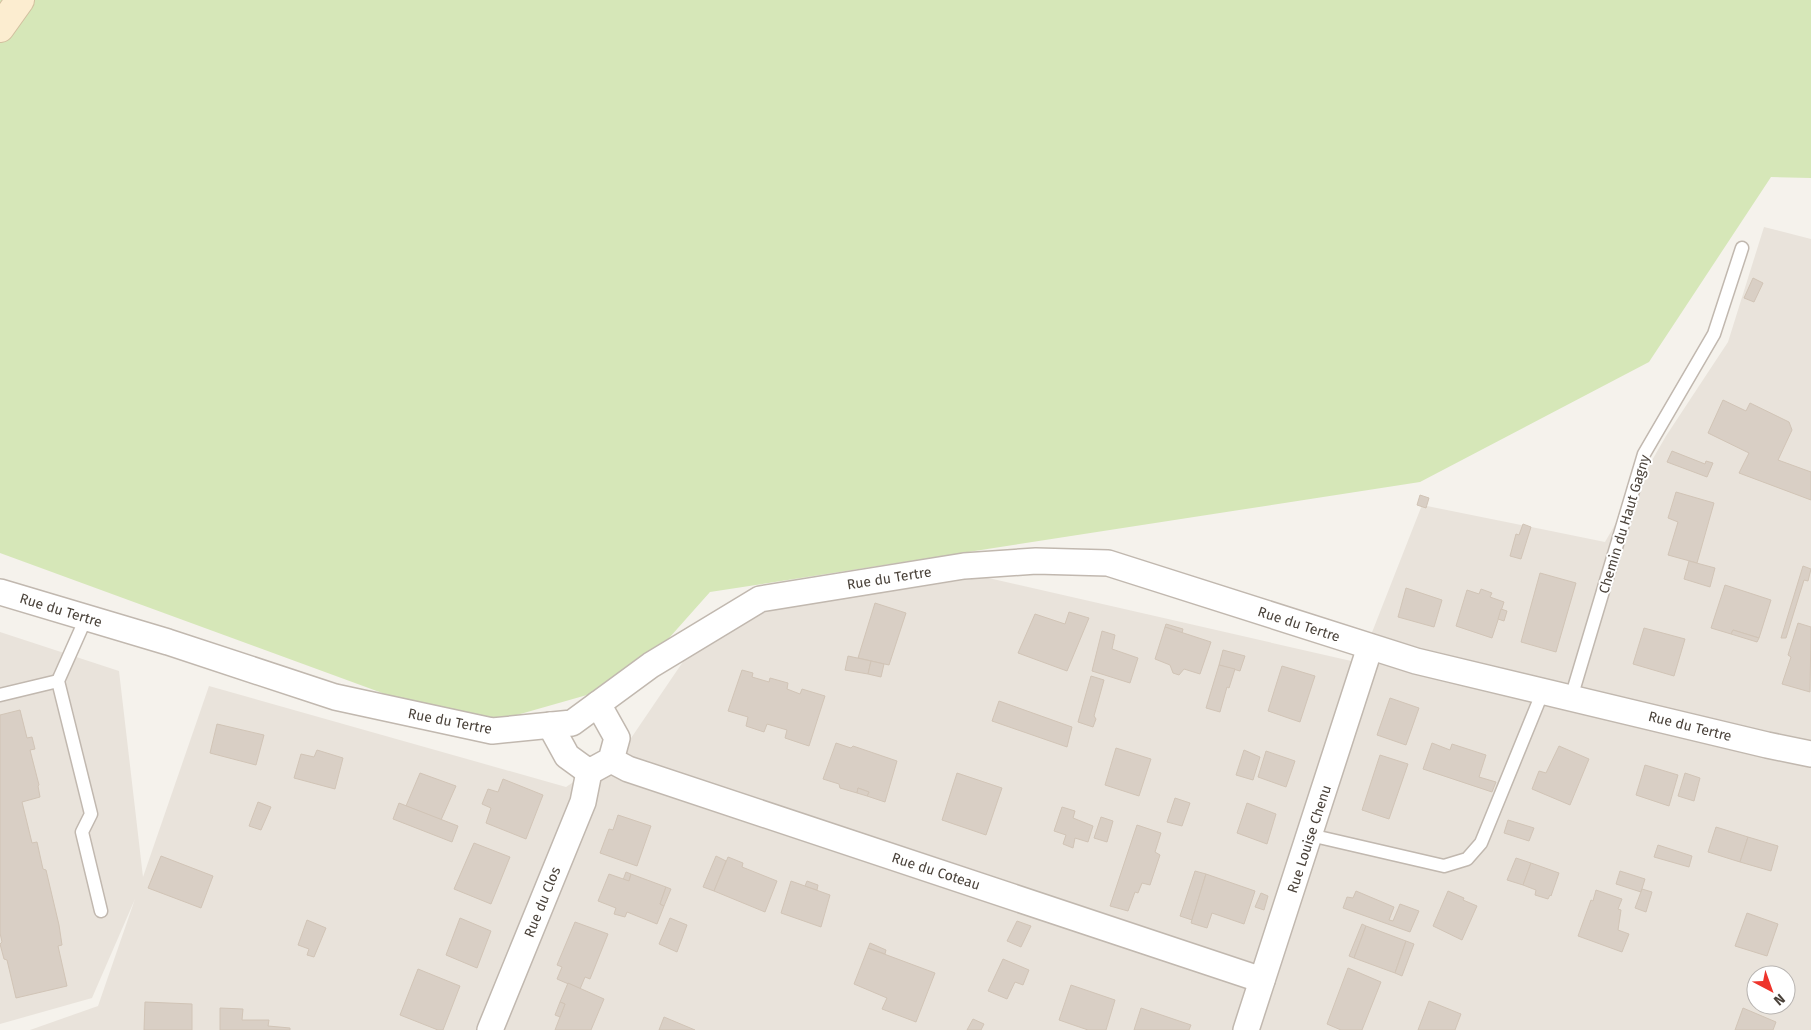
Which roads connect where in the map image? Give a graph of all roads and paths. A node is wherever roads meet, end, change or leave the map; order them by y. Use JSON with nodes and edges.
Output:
{"nodes":[{"id":1,"x":20,"y":0,"type":"edge"},
{"id":2,"x":0,"y":28,"type":"edge"},
{"id":3,"x":1742,"y":248,"type":"dead end"},
{"id":4,"x":0,"y":592,"type":"edge"},
{"id":5,"x":86,"y":618,"type":"junction"},
{"id":6,"x":1370,"y":647,"type":"junction"},
{"id":7,"x":58,"y":681,"type":"junction"},
{"id":8,"x":1543,"y":691,"type":"junction"},
{"id":9,"x":0,"y":695,"type":"edge"},
{"id":10,"x":1571,"y":698,"type":"junction"},
{"id":11,"x":598,"y":704,"type":"junction"},
{"id":12,"x":550,"y":725,"type":"junction"},
{"id":13,"x":1811,"y":754,"type":"edge"},
{"id":14,"x":611,"y":760,"type":"junction"},
{"id":15,"x":589,"y":772,"type":"junction"},
{"id":16,"x":1310,"y":836,"type":"junction"},
{"id":17,"x":101,"y":911,"type":"dead end"},
{"id":18,"x":1262,"y":980,"type":"junction"},
{"id":19,"x":490,"y":1030,"type":"edge"},
{"id":20,"x":1246,"y":1030,"type":"edge"}],
"edges":[{"from":1,"to":2,"type":"main road"},
{"from":3,"to":10,"type":"lane","name":"Chemin du Haut Gagny"},
{"from":4,"to":5,"type":"street","name":"Rue du Tertre"},
{"from":5,"to":7,"type":"lane"},
{"from":5,"to":12,"type":"street","name":"Rue du Tertre"},
{"from":6,"to":8,"type":"street","name":"Rue du Tertre"},
{"from":6,"to":11,"type":"street","name":"Rue du Tertre"},
{"from":6,"to":16,"type":"street","name":"Rue Louise Chenu"},
{"from":7,"to":9,"type":"lane"},
{"from":7,"to":17,"type":"lane"},
{"from":8,"to":10,"type":"street","name":"Rue du Tertre"},
{"from":8,"to":16,"type":"lane"},
{"from":10,"to":13,"type":"street","name":"Rue du Tertre"},
{"from":11,"to":12,"type":"street","name":"Rue du Tertre"},
{"from":11,"to":14,"type":"street"},
{"from":12,"to":15,"type":"street"},
{"from":14,"to":15,"type":"street"},
{"from":14,"to":18,"type":"street","name":"Rue du Coteau"},
{"from":15,"to":19,"type":"street","name":"Rue du Clos"},
{"from":16,"to":18,"type":"street","name":"Rue Louise Chenu"},
{"from":18,"to":20,"type":"street","name":"Rue Louise Chenu"}]}
